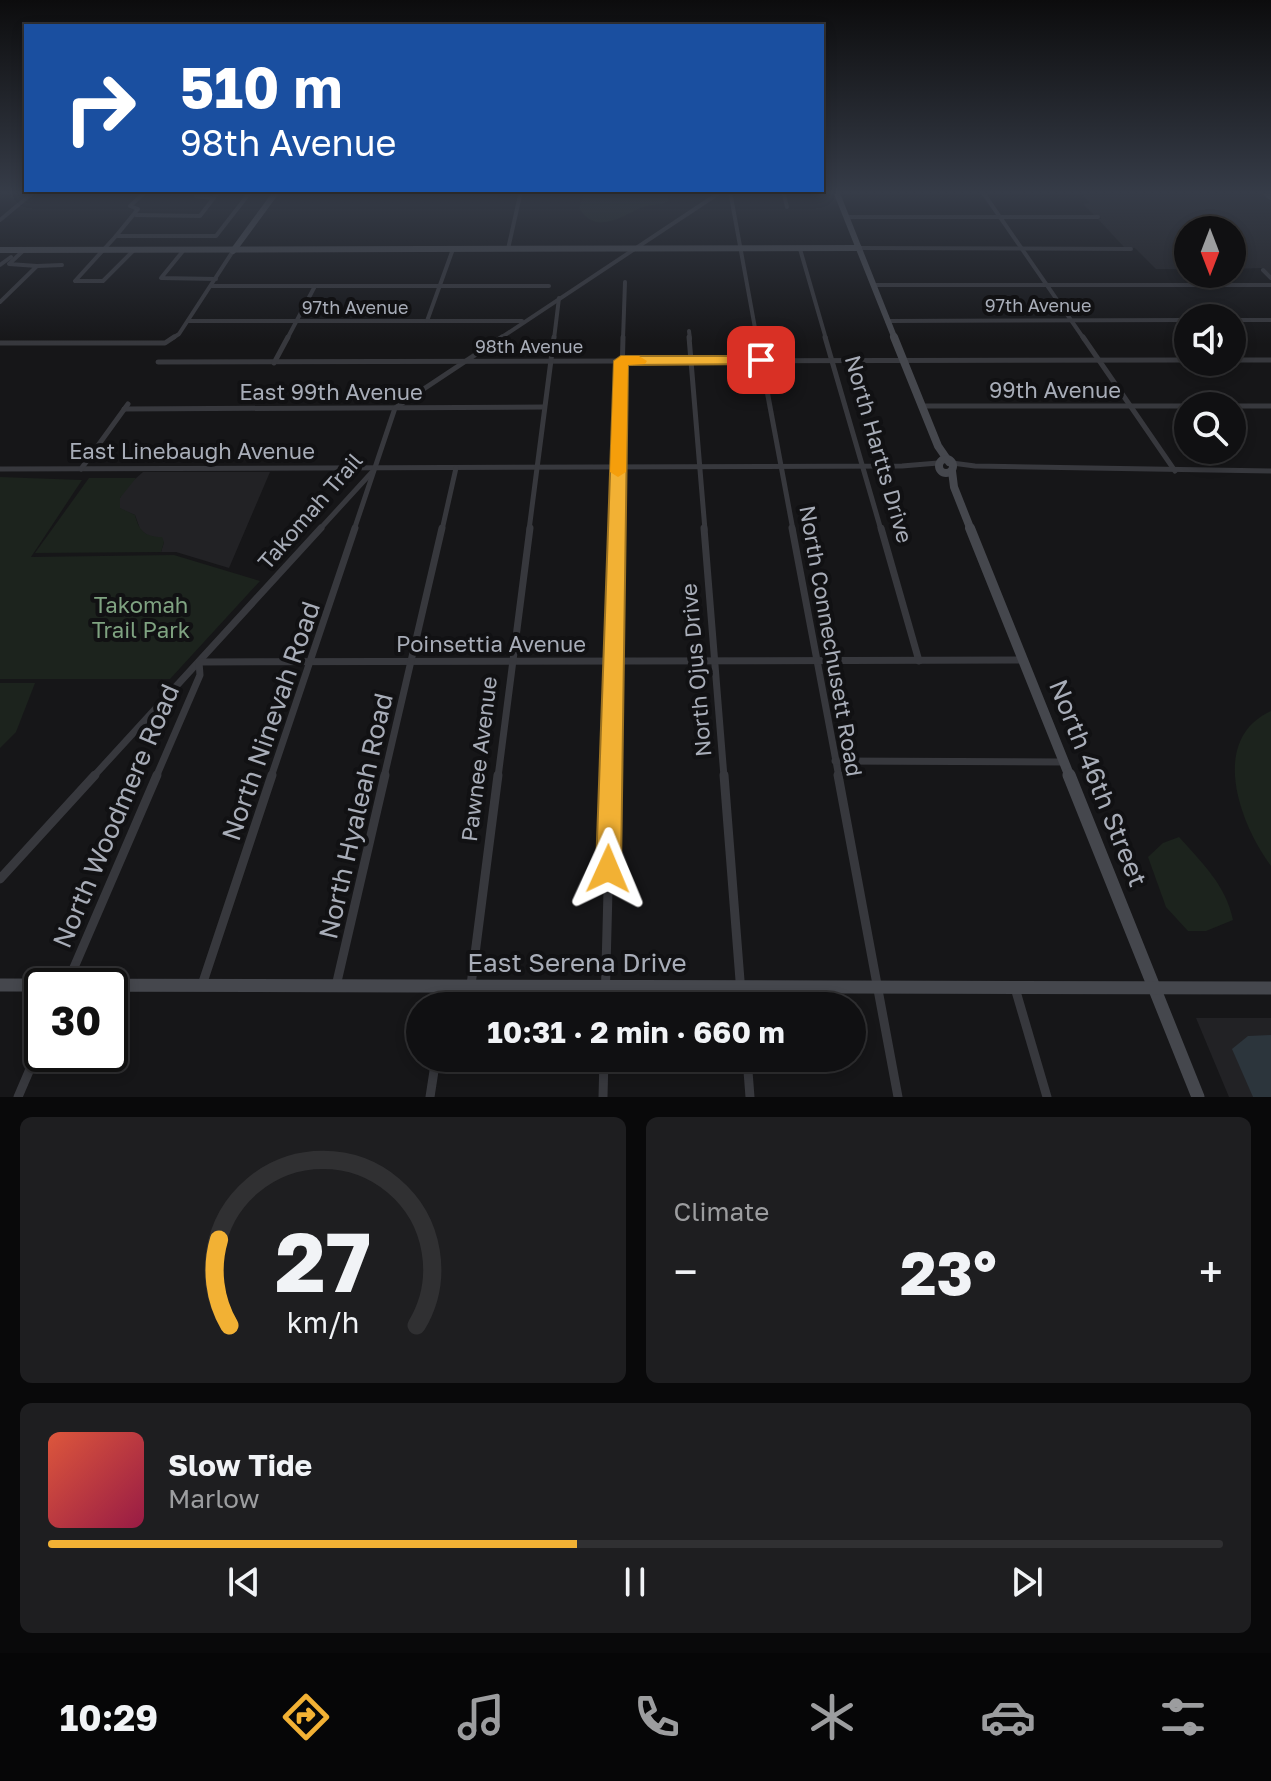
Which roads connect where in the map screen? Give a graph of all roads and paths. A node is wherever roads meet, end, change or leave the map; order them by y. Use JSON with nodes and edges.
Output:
{"nodes":[{"id":1,"x":111,"y":242,"type":"edge"},
{"id":2,"x":190,"y":242,"type":"edge"},
{"id":3,"x":239,"y":242,"type":"edge"},
{"id":4,"x":510,"y":242,"type":"edge"},
{"id":5,"x":643,"y":242,"type":"edge"},
{"id":6,"x":739,"y":242,"type":"edge"},
{"id":7,"x":857,"y":242,"type":"edge"},
{"id":8,"x":1017,"y":242,"type":"edge"},
{"id":9,"x":186,"y":248,"type":"junction"},
{"id":10,"x":859,"y":248,"type":"junction"},
{"id":11,"x":1021,"y":248,"type":"junction"},
{"id":12,"x":453,"y":249,"type":"junction"},
{"id":13,"x":508,"y":249,"type":"junction"},
{"id":14,"x":632,"y":249,"type":"junction"},
{"id":15,"x":740,"y":249,"type":"junction"},
{"id":16,"x":800,"y":249,"type":"junction"},
{"id":17,"x":1131,"y":249,"type":"dead end"},
{"id":18,"x":0,"y":250,"type":"edge"},
{"id":19,"x":22,"y":250,"type":"junction"},
{"id":20,"x":104,"y":250,"type":"junction"},
{"id":21,"x":133,"y":251,"type":"junction"},
{"id":22,"x":233,"y":251,"type":"junction"},
{"id":23,"x":0,"y":265,"type":"edge"},
{"id":24,"x":62,"y":265,"type":"dead end"},
{"id":25,"x":37,"y":266,"type":"junction"},
{"id":26,"x":1263,"y":270,"type":"dead end"},
{"id":27,"x":1271,"y":278,"type":"edge"},
{"id":28,"x":216,"y":279,"type":"junction"},
{"id":29,"x":625,"y":282,"type":"dead end"},
{"id":30,"x":873,"y":285,"type":"junction"},
{"id":31,"x":1046,"y":285,"type":"junction"},
{"id":32,"x":1271,"y":285,"type":"edge"},
{"id":33,"x":211,"y":286,"type":"junction"},
{"id":34,"x":315,"y":286,"type":"junction"},
{"id":35,"x":439,"y":286,"type":"junction"},
{"id":36,"x":549,"y":286,"type":"dead end"},
{"id":37,"x":559,"y":298,"type":"junction"},
{"id":38,"x":0,"y":302,"type":"edge"},
{"id":39,"x":1071,"y":320,"type":"junction"},
{"id":40,"x":1174,"y":320,"type":"edge"},
{"id":41,"x":1246,"y":320,"type":"edge"},
{"id":42,"x":1271,"y":320,"type":"edge"},
{"id":43,"x":188,"y":321,"type":"junction"},
{"id":44,"x":427,"y":321,"type":"junction"},
{"id":45,"x":522,"y":321,"type":"junction"},
{"id":46,"x":887,"y":321,"type":"junction"},
{"id":47,"x":295,"y":322,"type":"junction"},
{"id":48,"x":689,"y":331,"type":"dead end"},
{"id":49,"x":0,"y":343,"type":"edge"},
{"id":50,"x":1097,"y":359,"type":"junction"},
{"id":51,"x":551,"y":360,"type":"junction"},
{"id":52,"x":761,"y":360,"type":"junction"},
{"id":53,"x":832,"y":360,"type":"junction"},
{"id":54,"x":903,"y":360,"type":"junction"},
{"id":55,"x":1174,"y":360,"type":"edge"},
{"id":56,"x":1246,"y":360,"type":"edge"},
{"id":57,"x":1271,"y":360,"type":"edge"},
{"id":58,"x":462,"y":361,"type":"junction"},
{"id":59,"x":621,"y":361,"type":"junction"},
{"id":60,"x":690,"y":361,"type":"junction"},
{"id":61,"x":158,"y":362,"type":"dead end"},
{"id":62,"x":274,"y":363,"type":"junction"},
{"id":63,"x":922,"y":406,"type":"junction"},
{"id":64,"x":1131,"y":406,"type":"junction"},
{"id":65,"x":1174,"y":406,"type":"edge"},
{"id":66,"x":1246,"y":406,"type":"edge"},
{"id":67,"x":1271,"y":406,"type":"edge"},
{"id":68,"x":544,"y":407,"type":"junction"},
{"id":69,"x":395,"y":408,"type":"junction"},
{"id":70,"x":536,"y":466,"type":"junction"},
{"id":71,"x":618,"y":466,"type":"junction"},
{"id":72,"x":700,"y":466,"type":"junction"},
{"id":73,"x":863,"y":466,"type":"junction"},
{"id":74,"x":946,"y":466,"type":"junction"},
{"id":75,"x":780,"y":467,"type":"junction"},
{"id":76,"x":456,"y":468,"type":"junction"},
{"id":77,"x":0,"y":469,"type":"edge"},
{"id":78,"x":81,"y":469,"type":"junction"},
{"id":79,"x":376,"y":469,"type":"junction"},
{"id":80,"x":1175,"y":471,"type":"junction"},
{"id":81,"x":1271,"y":471,"type":"edge"},
{"id":82,"x":1023,"y":660,"type":"junction"},
{"id":83,"x":715,"y":661,"type":"junction"},
{"id":84,"x":817,"y":661,"type":"junction"},
{"id":85,"x":919,"y":661,"type":"junction"},
{"id":86,"x":199,"y":662,"type":"junction"},
{"id":87,"x":312,"y":662,"type":"junction"},
{"id":88,"x":512,"y":662,"type":"junction"},
{"id":89,"x":613,"y":662,"type":"junction"},
{"id":90,"x":412,"y":663,"type":"junction"},
{"id":91,"x":835,"y":761,"type":"junction"},
{"id":92,"x":1064,"y":762,"type":"junction"},
{"id":93,"x":0,"y":879,"type":"edge"},
{"id":94,"x":73,"y":968,"type":"edge"},
{"id":95,"x":0,"y":985,"type":"edge"},
{"id":96,"x":24,"y":985,"type":"edge"},
{"id":97,"x":128,"y":985,"type":"edge"},
{"id":98,"x":202,"y":985,"type":"junction"},
{"id":99,"x":336,"y":986,"type":"junction"},
{"id":100,"x":447,"y":986,"type":"junction"},
{"id":101,"x":471,"y":986,"type":"junction"},
{"id":102,"x":606,"y":987,"type":"junction"},
{"id":103,"x":741,"y":987,"type":"junction"},
{"id":104,"x":878,"y":988,"type":"junction"},
{"id":105,"x":1015,"y":988,"type":"junction"},
{"id":106,"x":1271,"y":988,"type":"edge"},
{"id":107,"x":1154,"y":989,"type":"junction"},
{"id":108,"x":446,"y":992,"type":"edge"},
{"id":109,"x":606,"y":992,"type":"edge"},
{"id":110,"x":741,"y":992,"type":"edge"},
{"id":111,"x":29,"y":1072,"type":"edge"},
{"id":112,"x":434,"y":1072,"type":"edge"},
{"id":113,"x":604,"y":1072,"type":"edge"},
{"id":114,"x":748,"y":1072,"type":"edge"},
{"id":115,"x":18,"y":1097,"type":"edge"},
{"id":116,"x":430,"y":1097,"type":"edge"},
{"id":117,"x":603,"y":1097,"type":"edge"},
{"id":118,"x":750,"y":1097,"type":"edge"},
{"id":119,"x":898,"y":1097,"type":"edge"},
{"id":120,"x":1047,"y":1097,"type":"edge"},
{"id":121,"x":1198,"y":1097,"type":"edge"}],
"edges":[{"from":1,"to":20,"type":"street"},
{"from":2,"to":9,"type":"street"},
{"from":3,"to":22,"type":"street"},
{"from":4,"to":13,"type":"street"},
{"from":5,"to":14,"type":"street"},
{"from":6,"to":15,"type":"street","name":"North Connechusett Road"},
{"from":7,"to":10,"type":"street","name":"North 46th Street"},
{"from":8,"to":11,"type":"street"},
{"from":9,"to":21,"type":"street"},
{"from":9,"to":22,"type":"street"},
{"from":9,"to":28,"type":"street"},
{"from":10,"to":11,"type":"street"},
{"from":10,"to":16,"type":"street"},
{"from":10,"to":30,"type":"street","name":"North 46th Street"},
{"from":11,"to":17,"type":"street"},
{"from":11,"to":31,"type":"street"},
{"from":12,"to":13,"type":"street"},
{"from":12,"to":22,"type":"street"},
{"from":12,"to":35,"type":"street"},
{"from":13,"to":14,"type":"street"},
{"from":14,"to":15,"type":"street"},
{"from":14,"to":37,"type":"street"},
{"from":15,"to":16,"type":"street"},
{"from":15,"to":52,"type":"street","name":"North Connechusett Road"},
{"from":16,"to":53,"type":"street","name":"North Hartts Drive"},
{"from":18,"to":19,"type":"street"},
{"from":19,"to":20,"type":"street"},
{"from":19,"to":23,"type":"street"},
{"from":19,"to":25,"type":"street"},
{"from":20,"to":21,"type":"street"},
{"from":20,"to":21,"type":"street"},
{"from":22,"to":28,"type":"street"},
{"from":24,"to":25,"type":"street"},
{"from":25,"to":38,"type":"street"},
{"from":26,"to":27,"type":"street"},
{"from":28,"to":33,"type":"street"},
{"from":29,"to":59,"type":"street"},
{"from":30,"to":31,"type":"street"},
{"from":30,"to":46,"type":"street","name":"North 46th Street"},
{"from":31,"to":32,"type":"street"},
{"from":31,"to":39,"type":"street"},
{"from":33,"to":34,"type":"street"},
{"from":33,"to":43,"type":"street"},
{"from":34,"to":35,"type":"street"},
{"from":34,"to":47,"type":"street"},
{"from":35,"to":36,"type":"street"},
{"from":35,"to":44,"type":"street"},
{"from":37,"to":45,"type":"street"},
{"from":37,"to":51,"type":"street","name":"Pawnee Avenue"},
{"from":39,"to":40,"type":"street","name":"97th Avenue"},
{"from":39,"to":46,"type":"street","name":"97th Avenue"},
{"from":39,"to":50,"type":"street"},
{"from":41,"to":42,"type":"street"},
{"from":43,"to":47,"type":"street","name":"97th Avenue"},
{"from":43,"to":49,"type":"street"},
{"from":44,"to":45,"type":"street","name":"97th Avenue"},
{"from":44,"to":47,"type":"street","name":"97th Avenue"},
{"from":45,"to":58,"type":"street"},
{"from":46,"to":54,"type":"street","name":"North 46th Street"},
{"from":47,"to":62,"type":"street"},
{"from":48,"to":60,"type":"street","name":"North Ojus Drive"},
{"from":50,"to":54,"type":"street","name":"98th Avenue"},
{"from":50,"to":55,"type":"street","name":"98th Avenue"},
{"from":50,"to":64,"type":"street"},
{"from":51,"to":58,"type":"street","name":"98th Avenue"},
{"from":51,"to":59,"type":"street","name":"98th Avenue"},
{"from":51,"to":68,"type":"street","name":"Pawnee Avenue"},
{"from":52,"to":53,"type":"street","name":"98th Avenue"},
{"from":52,"to":60,"type":"street","name":"98th Avenue"},
{"from":52,"to":75,"type":"street","name":"North Connechusett Road"},
{"from":53,"to":54,"type":"street","name":"98th Avenue"},
{"from":53,"to":73,"type":"street","name":"North Hartts Drive"},
{"from":54,"to":63,"type":"street","name":"North 46th Street"},
{"from":56,"to":57,"type":"street"},
{"from":58,"to":62,"type":"street","name":"98th Avenue"},
{"from":58,"to":69,"type":"street"},
{"from":59,"to":60,"type":"street","name":"98th Avenue"},
{"from":59,"to":71,"type":"street"},
{"from":60,"to":72,"type":"street","name":"North Ojus Drive"},
{"from":61,"to":62,"type":"street","name":"98th Avenue"},
{"from":63,"to":64,"type":"street","name":"99th Avenue"},
{"from":63,"to":74,"type":"street","name":"North 46th Street"},
{"from":64,"to":65,"type":"street","name":"99th Avenue"},
{"from":64,"to":80,"type":"street"},
{"from":66,"to":67,"type":"street"},
{"from":68,"to":69,"type":"street","name":"East 99th Avenue"},
{"from":68,"to":70,"type":"street","name":"Pawnee Avenue"},
{"from":69,"to":78,"type":"street","name":"East 99th Avenue"},
{"from":69,"to":79,"type":"street","name":"Takomah Trail"},
{"from":70,"to":71,"type":"street","name":"East Linebaugh Avenue"},
{"from":70,"to":76,"type":"street","name":"East Linebaugh Avenue"},
{"from":70,"to":88,"type":"street","name":"Pawnee Avenue"},
{"from":71,"to":72,"type":"street","name":"East Linebaugh Avenue"},
{"from":71,"to":89,"type":"street"},
{"from":72,"to":75,"type":"street","name":"East Linebaugh Avenue"},
{"from":72,"to":83,"type":"street","name":"North Ojus Drive"},
{"from":73,"to":74,"type":"street","name":"East Linebaugh Avenue"},
{"from":73,"to":75,"type":"street","name":"East Linebaugh Avenue"},
{"from":73,"to":85,"type":"street","name":"North Hartts Drive"},
{"from":74,"to":80,"type":"street","name":"East Linebaugh Avenue"},
{"from":74,"to":82,"type":"street","name":"North 46th Street"},
{"from":75,"to":84,"type":"street","name":"North Connechusett Road"},
{"from":76,"to":79,"type":"street","name":"East Linebaugh Avenue"},
{"from":76,"to":90,"type":"street","name":"North Hyaleah Road"},
{"from":77,"to":78,"type":"street","name":"East Linebaugh Avenue"},
{"from":78,"to":79,"type":"street","name":"East Linebaugh Avenue"},
{"from":79,"to":86,"type":"street","name":"Takomah Trail"},
{"from":79,"to":87,"type":"street","name":"North Ninevah Road"},
{"from":80,"to":81,"type":"street","name":"East Linebaugh Avenue"},
{"from":82,"to":85,"type":"street","name":"Poinsettia Avenue"},
{"from":82,"to":92,"type":"street","name":"North 46th Street"},
{"from":83,"to":84,"type":"street","name":"Poinsettia Avenue"},
{"from":83,"to":89,"type":"street","name":"Poinsettia Avenue"},
{"from":83,"to":103,"type":"street","name":"North Ojus Drive"},
{"from":84,"to":85,"type":"street","name":"Poinsettia Avenue"},
{"from":84,"to":91,"type":"street","name":"North Connechusett Road"},
{"from":86,"to":87,"type":"street","name":"Poinsettia Avenue"},
{"from":86,"to":93,"type":"street","name":"Takomah Trail"},
{"from":86,"to":94,"type":"street","name":"North Woodmere Road"},
{"from":87,"to":90,"type":"street","name":"Poinsettia Avenue"},
{"from":87,"to":98,"type":"street","name":"North Ninevah Road"},
{"from":88,"to":89,"type":"street","name":"Poinsettia Avenue"},
{"from":88,"to":90,"type":"street","name":"Poinsettia Avenue"},
{"from":88,"to":101,"type":"street","name":"Pawnee Avenue"},
{"from":89,"to":102,"type":"street"},
{"from":90,"to":99,"type":"street","name":"North Hyaleah Road"},
{"from":91,"to":92,"type":"street"},
{"from":91,"to":104,"type":"street","name":"North Connechusett Road"},
{"from":92,"to":107,"type":"street","name":"North 46th Street"},
{"from":95,"to":96,"type":"street","name":"East Serena Drive"},
{"from":97,"to":98,"type":"street","name":"East Serena Drive"},
{"from":98,"to":99,"type":"street","name":"East Serena Drive"},
{"from":99,"to":100,"type":"street","name":"East Serena Drive"},
{"from":100,"to":101,"type":"street","name":"East Serena Drive"},
{"from":100,"to":108,"type":"street"},
{"from":101,"to":102,"type":"street","name":"East Serena Drive"},
{"from":102,"to":103,"type":"street","name":"East Serena Drive"},
{"from":102,"to":109,"type":"street"},
{"from":103,"to":104,"type":"street","name":"East Serena Drive"},
{"from":103,"to":110,"type":"street","name":"North Ojus Drive"},
{"from":104,"to":105,"type":"street","name":"East Serena Drive"},
{"from":104,"to":119,"type":"street","name":"North Connechusett Road"},
{"from":105,"to":107,"type":"street","name":"East Serena Drive"},
{"from":105,"to":120,"type":"street"},
{"from":106,"to":107,"type":"street","name":"East Serena Drive"},
{"from":107,"to":121,"type":"street","name":"North 46th Street"},
{"from":111,"to":115,"type":"street"},
{"from":112,"to":116,"type":"street"},
{"from":113,"to":117,"type":"street"},
{"from":114,"to":118,"type":"street"}]}
